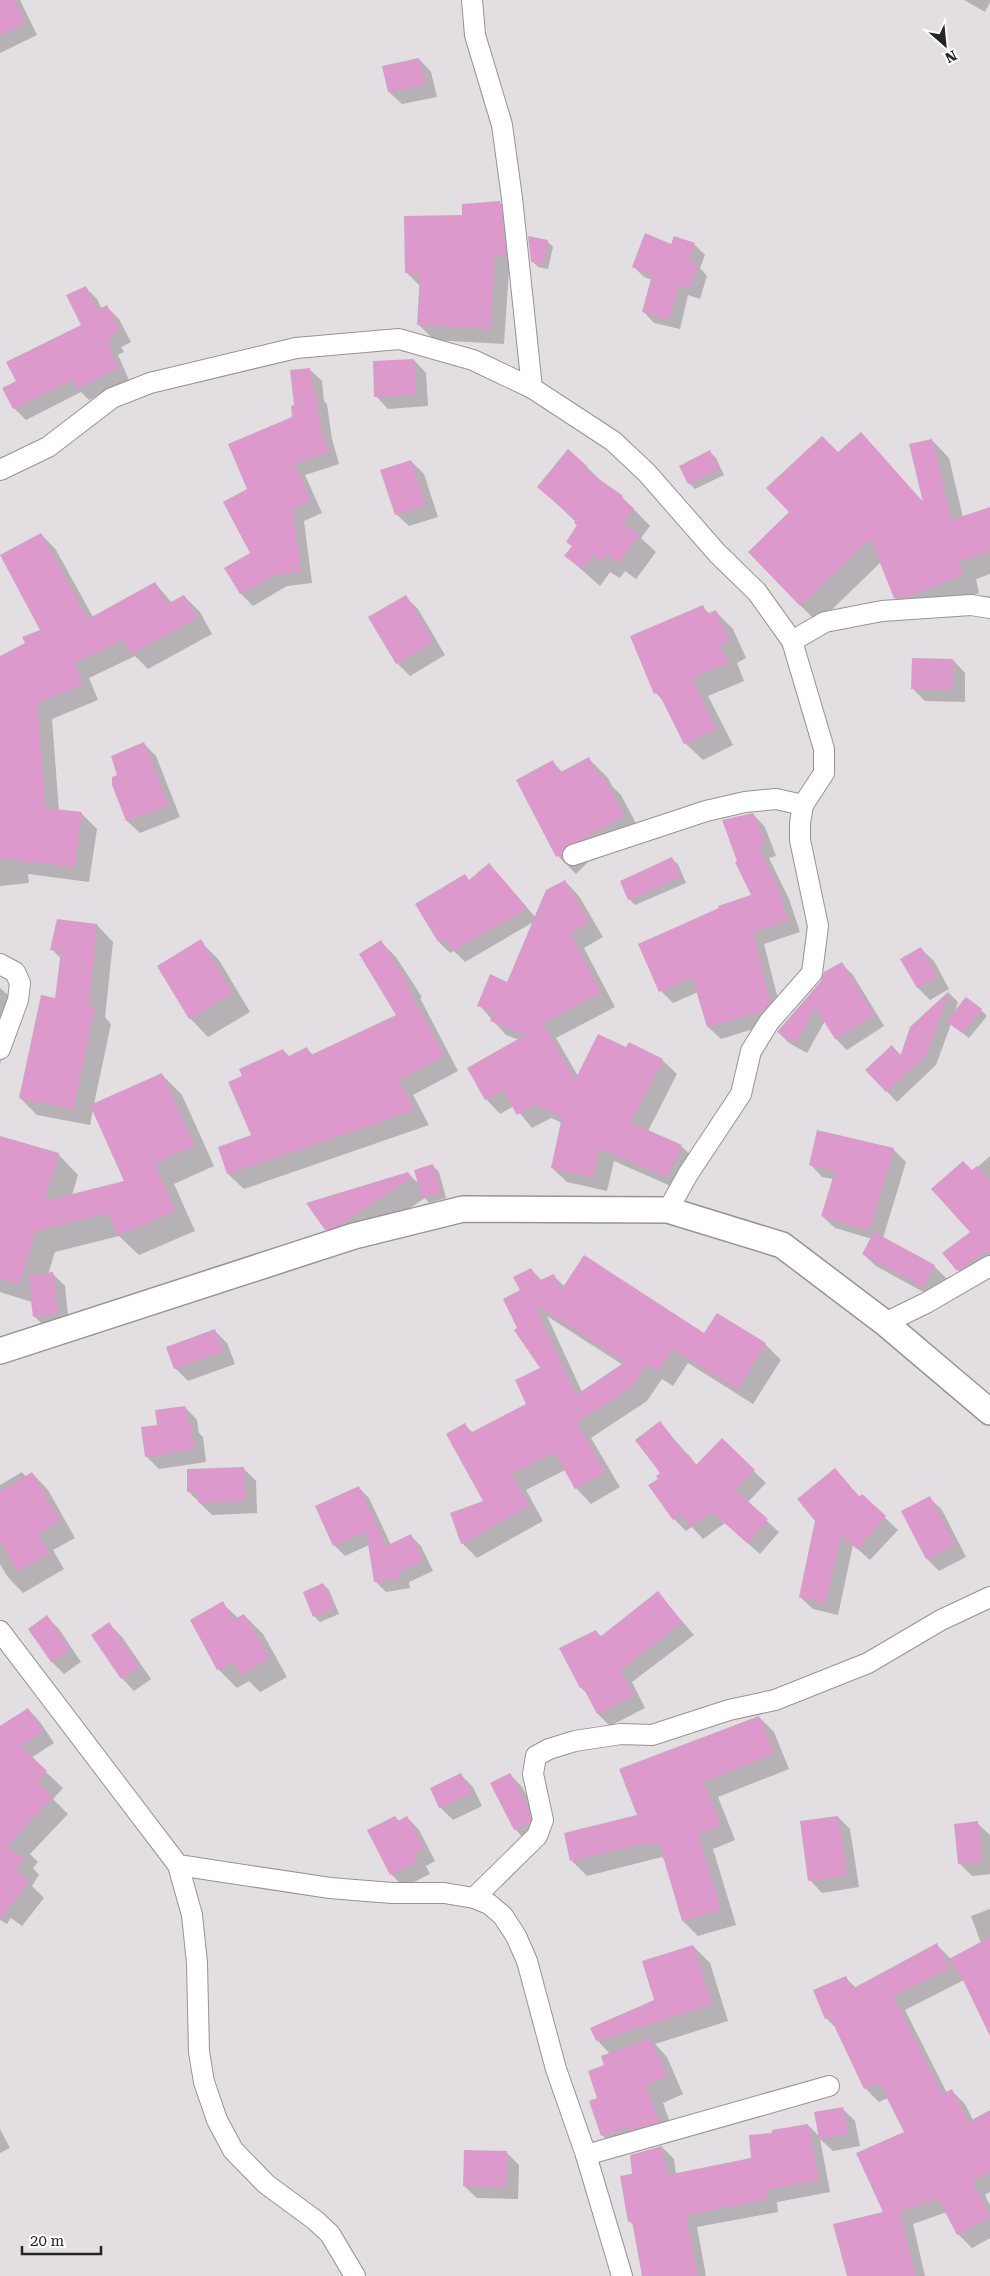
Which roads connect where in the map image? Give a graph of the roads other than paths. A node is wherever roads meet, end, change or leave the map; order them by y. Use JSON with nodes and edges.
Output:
{"nodes":[{"id":1,"x":472,"y":0,"type":"edge"},
{"id":2,"x":532,"y":388,"type":"junction"},
{"id":3,"x":0,"y":470,"type":"edge"},
{"id":4,"x":990,"y":608,"type":"edge"},
{"id":5,"x":792,"y":641,"type":"junction"},
{"id":6,"x":803,"y":805,"type":"junction"},
{"id":7,"x":573,"y":855,"type":"dead end"},
{"id":8,"x":0,"y":964,"type":"edge"},
{"id":9,"x":0,"y":1049,"type":"edge"},
{"id":10,"x":668,"y":1210,"type":"junction"},
{"id":11,"x":990,"y":1266,"type":"edge"},
{"id":12,"x":885,"y":1323,"type":"junction"},
{"id":13,"x":0,"y":1351,"type":"edge"},
{"id":14,"x":990,"y":1412,"type":"edge"},
{"id":15,"x":990,"y":1597,"type":"edge"},
{"id":16,"x":0,"y":1631,"type":"edge"},
{"id":17,"x":178,"y":1864,"type":"junction"},
{"id":18,"x":474,"y":1898,"type":"junction"},
{"id":19,"x":829,"y":2086,"type":"dead end"},
{"id":20,"x":586,"y":2155,"type":"junction"},
{"id":21,"x":355,"y":2276,"type":"edge"},
{"id":22,"x":622,"y":2276,"type":"edge"}],
"edges":[{"from":1,"to":2,"type":"street"},
{"from":2,"to":3,"type":"street"},
{"from":2,"to":5,"type":"street"},
{"from":4,"to":5,"type":"street"},
{"from":5,"to":6,"type":"street"},
{"from":6,"to":7,"type":"street"},
{"from":6,"to":10,"type":"street"},
{"from":8,"to":9,"type":"street"},
{"from":10,"to":12,"type":"street"},
{"from":10,"to":13,"type":"street"},
{"from":11,"to":12,"type":"street"},
{"from":12,"to":14,"type":"street"},
{"from":15,"to":18,"type":"street"},
{"from":16,"to":17,"type":"street"},
{"from":17,"to":18,"type":"street"},
{"from":17,"to":21,"type":"street"},
{"from":18,"to":20,"type":"street"},
{"from":19,"to":20,"type":"street"},
{"from":20,"to":22,"type":"street"}]}
